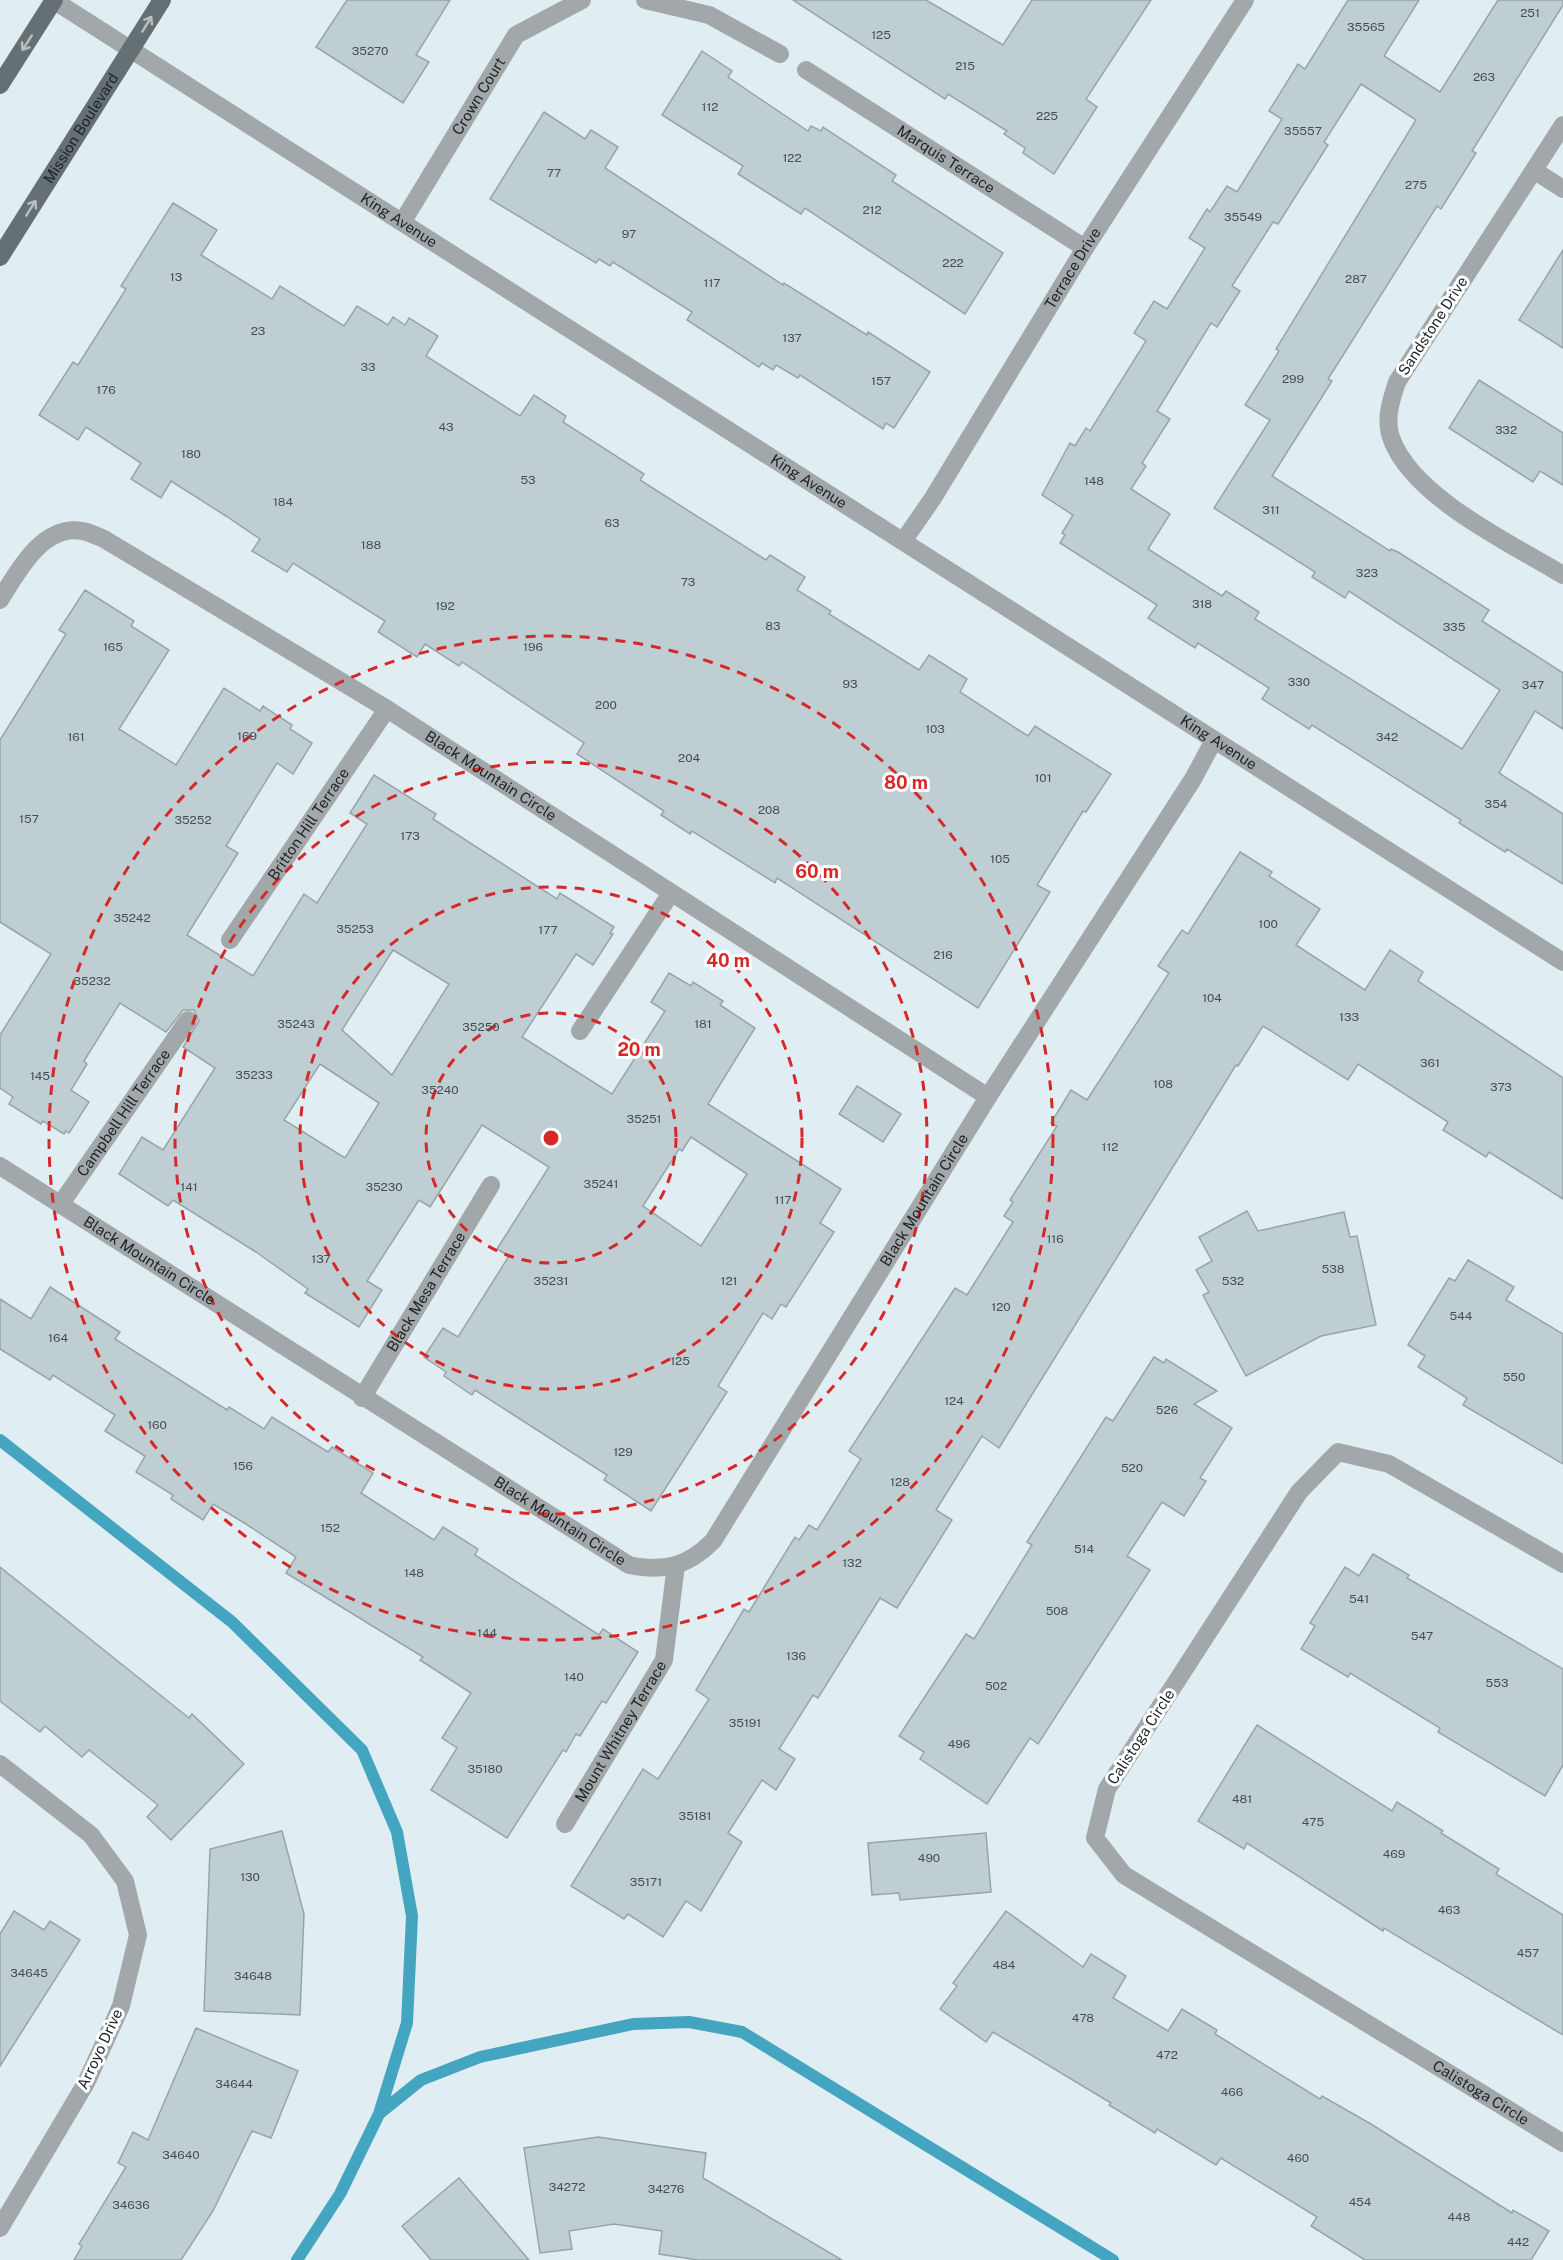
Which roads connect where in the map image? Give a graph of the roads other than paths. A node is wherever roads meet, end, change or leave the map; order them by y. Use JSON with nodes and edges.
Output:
{"nodes":[{"id":1,"x":54,"y":0,"type":"edge"},
{"id":2,"x":162,"y":0,"type":"edge"},
{"id":3,"x":582,"y":0,"type":"edge"},
{"id":4,"x":645,"y":0,"type":"edge"},
{"id":5,"x":1245,"y":0,"type":"edge"},
{"id":6,"x":132,"y":49,"type":"junction"},
{"id":7,"x":780,"y":54,"type":"dead end"},
{"id":8,"x":806,"y":70,"type":"dead end"},
{"id":9,"x":0,"y":85,"type":"edge"},
{"id":10,"x":1563,"y":125,"type":"edge"},
{"id":11,"x":1535,"y":171,"type":"junction"},
{"id":12,"x":1563,"y":189,"type":"edge"},
{"id":13,"x":403,"y":221,"type":"junction"},
{"id":14,"x":1085,"y":248,"type":"junction"},
{"id":15,"x":0,"y":257,"type":"edge"},
{"id":16,"x":904,"y":540,"type":"junction"},
{"id":17,"x":1563,"y":575,"type":"edge"},
{"id":18,"x":0,"y":600,"type":"edge"},
{"id":19,"x":387,"y":709,"type":"junction"},
{"id":20,"x":1214,"y":740,"type":"junction"},
{"id":21,"x":671,"y":893,"type":"junction"},
{"id":22,"x":230,"y":940,"type":"dead end"},
{"id":23,"x":1563,"y":962,"type":"edge"},
{"id":24,"x":188,"y":1020,"type":"dead end"},
{"id":25,"x":580,"y":1031,"type":"dead end"},
{"id":26,"x":988,"y":1097,"type":"junction"},
{"id":27,"x":0,"y":1166,"type":"edge"},
{"id":28,"x":491,"y":1185,"type":"dead end"},
{"id":29,"x":60,"y":1205,"type":"junction"},
{"id":30,"x":362,"y":1398,"type":"junction"},
{"id":31,"x":1563,"y":1564,"type":"edge"},
{"id":32,"x":676,"y":1565,"type":"junction"},
{"id":33,"x":0,"y":1764,"type":"edge"},
{"id":34,"x":565,"y":1824,"type":"dead end"},
{"id":35,"x":1563,"y":2143,"type":"edge"},
{"id":36,"x":0,"y":2228,"type":"edge"}],
"edges":[{"from":1,"to":6,"type":"street","name":"King Avenue"},
{"from":1,"to":9,"type":"main road","one_way":true},
{"from":6,"to":2,"type":"main road","name":"Mission Boulevard","one_way":true},
{"from":3,"to":13,"type":"street","name":"Crown Court"},
{"from":4,"to":7,"type":"street"},
{"from":5,"to":14,"type":"street","name":"Terrace Drive"},
{"from":6,"to":13,"type":"street","name":"King Avenue"},
{"from":15,"to":6,"type":"main road","name":"Mission Boulevard","one_way":true},
{"from":8,"to":14,"type":"street","name":"Marquis Terrace"},
{"from":10,"to":11,"type":"street","name":"Sandstone Drive"},
{"from":11,"to":12,"type":"street"},
{"from":11,"to":17,"type":"street","name":"Sandstone Drive"},
{"from":13,"to":16,"type":"street","name":"King Avenue"},
{"from":14,"to":16,"type":"street","name":"Terrace Drive"},
{"from":16,"to":20,"type":"street","name":"King Avenue"},
{"from":18,"to":19,"type":"street","name":"Black Mountain Circle"},
{"from":19,"to":21,"type":"street","name":"Black Mountain Circle"},
{"from":19,"to":22,"type":"street","name":"Britton Hill Terrace"},
{"from":20,"to":23,"type":"street","name":"King Avenue"},
{"from":20,"to":26,"type":"street","name":"Black Mountain Circle"},
{"from":21,"to":25,"type":"street"},
{"from":21,"to":26,"type":"street","name":"Black Mountain Circle"},
{"from":24,"to":29,"type":"street","name":"Campbell Hill Terrace"},
{"from":26,"to":32,"type":"street","name":"Black Mountain Circle"},
{"from":27,"to":29,"type":"street","name":"Black Mountain Circle"},
{"from":28,"to":30,"type":"street","name":"Black Mesa Terrace"},
{"from":29,"to":30,"type":"street","name":"Black Mountain Circle"},
{"from":30,"to":32,"type":"street","name":"Black Mountain Circle"},
{"from":31,"to":35,"type":"street","name":"Calistoga Circle"},
{"from":32,"to":34,"type":"street","name":"Mount Whitney Terrace"},
{"from":33,"to":36,"type":"street","name":"Arroyo Drive"}]}
